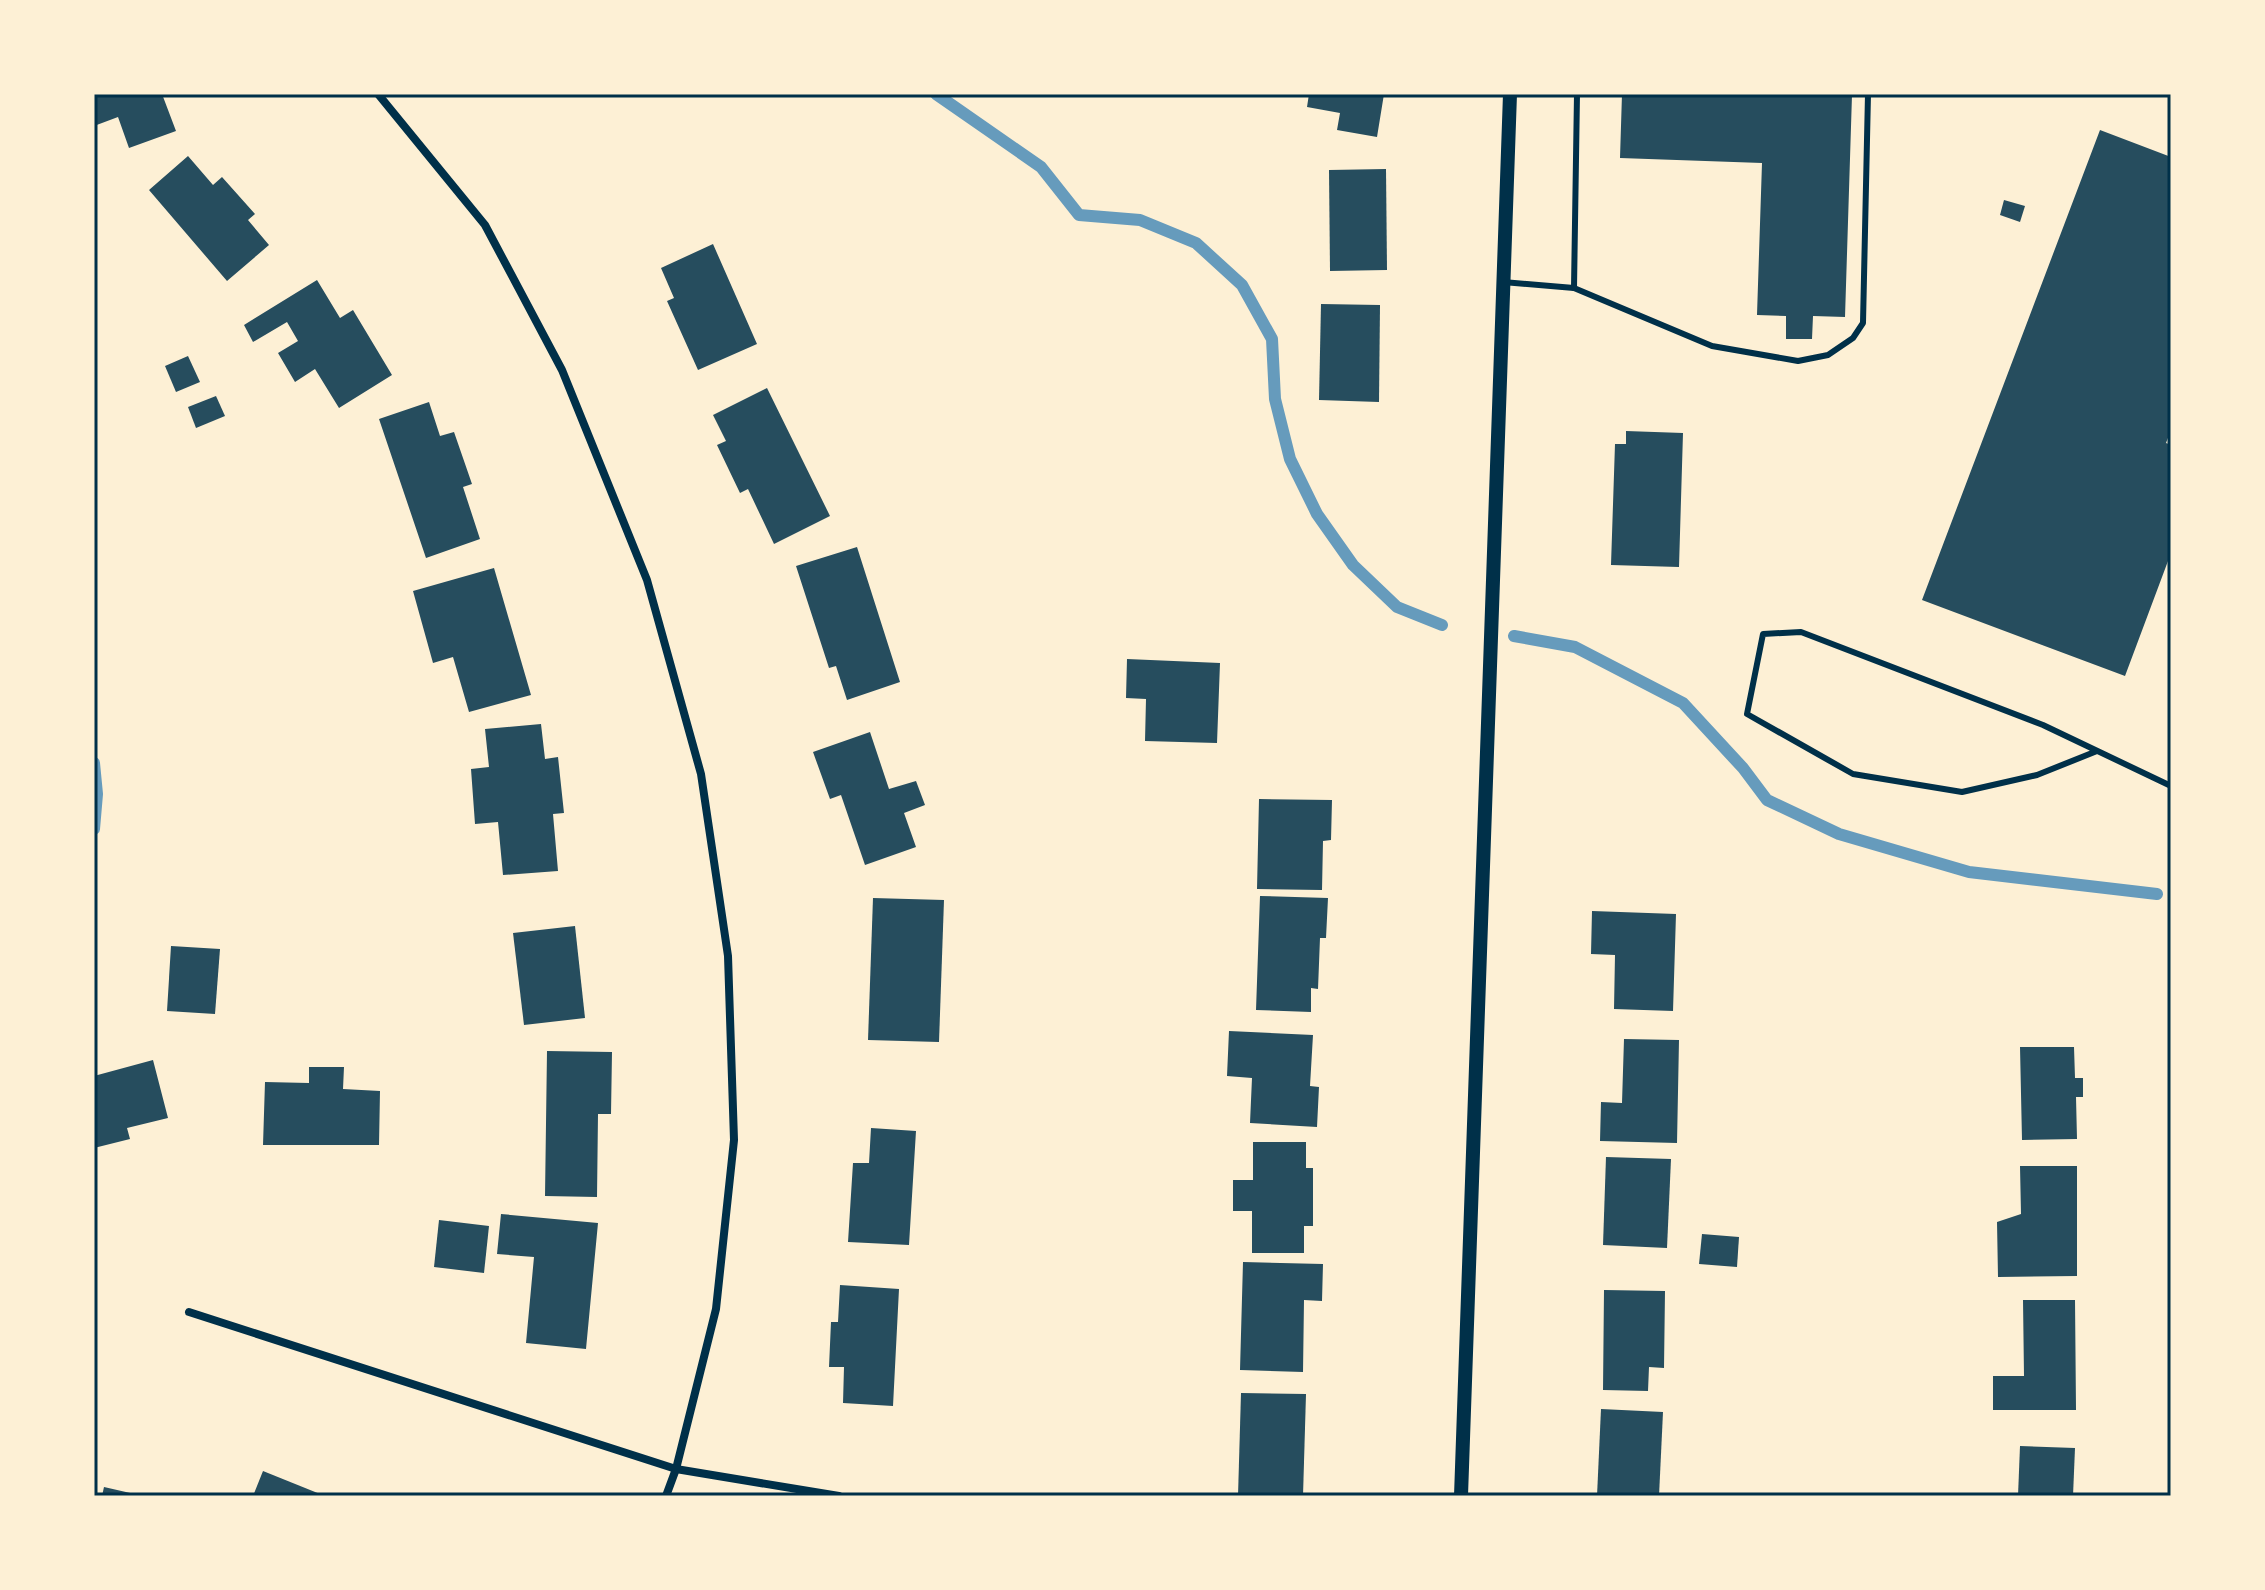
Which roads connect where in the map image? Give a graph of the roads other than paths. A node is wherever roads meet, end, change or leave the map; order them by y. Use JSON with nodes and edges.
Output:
{"nodes":[{"id":1,"x":378,"y":94,"type":"edge"},
{"id":2,"x":1510,"y":94,"type":"edge"},
{"id":3,"x":1577,"y":94,"type":"edge"},
{"id":4,"x":1868,"y":94,"type":"edge"},
{"id":5,"x":1503,"y":282,"type":"junction"},
{"id":6,"x":1574,"y":288,"type":"junction"},
{"id":7,"x":2097,"y":751,"type":"junction"},
{"id":8,"x":2171,"y":786,"type":"edge"},
{"id":9,"x":189,"y":1312,"type":"dead end"},
{"id":10,"x":676,"y":1469,"type":"junction"},
{"id":11,"x":666,"y":1496,"type":"edge"},
{"id":12,"x":839,"y":1496,"type":"edge"},
{"id":13,"x":1461,"y":1496,"type":"edge"}],
"edges":[{"from":1,"to":10,"type":"street"},
{"from":2,"to":5,"type":"street"},
{"from":3,"to":6,"type":"lane"},
{"from":4,"to":6,"type":"lane"},
{"from":5,"to":6,"type":"lane"},
{"from":5,"to":13,"type":"street"},
{"from":7,"to":7,"type":"lane"},
{"from":7,"to":8,"type":"lane"},
{"from":9,"to":10,"type":"street"},
{"from":10,"to":11,"type":"street"},
{"from":10,"to":12,"type":"street"}]}
